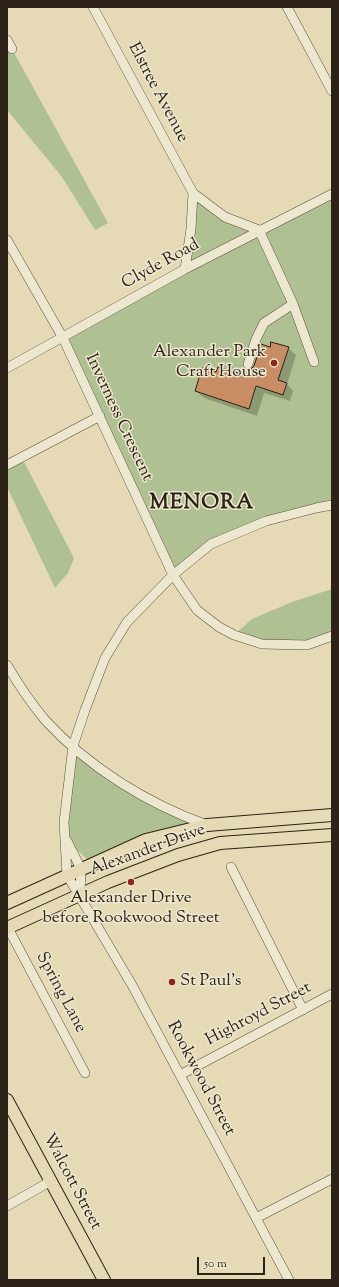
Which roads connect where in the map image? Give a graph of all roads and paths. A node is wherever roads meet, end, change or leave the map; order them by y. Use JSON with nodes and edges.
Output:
{"nodes":[{"id":1,"x":93,"y":7,"type":"edge"},
{"id":2,"x":287,"y":7,"type":"edge"},
{"id":3,"x":7,"y":40,"type":"edge"},
{"id":4,"x":12,"y":49,"type":"dead end"},
{"id":5,"x":331,"y":86,"type":"edge"},
{"id":6,"x":193,"y":193,"type":"junction"},
{"id":7,"x":332,"y":194,"type":"edge"},
{"id":8,"x":259,"y":230,"type":"junction"},
{"id":9,"x":7,"y":240,"type":"edge"},
{"id":10,"x":184,"y":269,"type":"junction"},
{"id":11,"x":293,"y":304,"type":"junction"},
{"id":12,"x":63,"y":338,"type":"junction"},
{"id":13,"x":314,"y":362,"type":"dead end"},
{"id":14,"x":248,"y":364,"type":"dead end"},
{"id":15,"x":7,"y":368,"type":"edge"},
{"id":16,"x":100,"y":416,"type":"junction"},
{"id":17,"x":7,"y":465,"type":"edge"},
{"id":18,"x":332,"y":505,"type":"edge"},
{"id":19,"x":174,"y":575,"type":"junction"},
{"id":20,"x":332,"y":636,"type":"edge"},
{"id":21,"x":7,"y":665,"type":"edge"},
{"id":22,"x":73,"y":746,"type":"junction"},
{"id":23,"x":332,"y":815,"type":"edge"},
{"id":24,"x":207,"y":825,"type":"junction"},
{"id":25,"x":332,"y":835,"type":"edge"},
{"id":26,"x":66,"y":840,"type":"junction"},
{"id":27,"x":231,"y":867,"type":"dead end"},
{"id":28,"x":81,"y":869,"type":"junction"},
{"id":29,"x":67,"y":875,"type":"junction"},
{"id":30,"x":80,"y":895,"type":"junction"},
{"id":31,"x":7,"y":903,"type":"edge"},
{"id":32,"x":7,"y":928,"type":"edge"},
{"id":33,"x":332,"y":994,"type":"edge"},
{"id":34,"x":303,"y":1010,"type":"junction"},
{"id":35,"x":85,"y":1073,"type":"dead end"},
{"id":36,"x":180,"y":1075,"type":"junction"},
{"id":37,"x":7,"y":1100,"type":"edge"},
{"id":38,"x":332,"y":1179,"type":"edge"},
{"id":39,"x":51,"y":1181,"type":"junction"},
{"id":40,"x":7,"y":1206,"type":"edge"},
{"id":41,"x":256,"y":1218,"type":"junction"},
{"id":42,"x":285,"y":1279,"type":"edge"},
{"id":43,"x":104,"y":1280,"type":"edge"}],
"edges":[{"from":1,"to":6,"type":"street","name":"Elstree Avenue"},
{"from":2,"to":5,"type":"street"},
{"from":3,"to":4,"type":"street"},
{"from":6,"to":8,"type":"street","name":"Elstree Avenue"},
{"from":6,"to":10,"type":"street"},
{"from":7,"to":8,"type":"street","name":"Clyde Road"},
{"from":8,"to":10,"type":"street","name":"Clyde Road"},
{"from":8,"to":11,"type":"street"},
{"from":9,"to":12,"type":"street","name":"Inverness Crescent"},
{"from":10,"to":12,"type":"street","name":"Clyde Road"},
{"from":11,"to":13,"type":"street"},
{"from":11,"to":14,"type":"street"},
{"from":12,"to":15,"type":"street","name":"Clyde Road"},
{"from":12,"to":16,"type":"street","name":"Inverness Crescent"},
{"from":16,"to":17,"type":"street"},
{"from":16,"to":19,"type":"street","name":"Inverness Crescent"},
{"from":18,"to":19,"type":"street"},
{"from":19,"to":20,"type":"street","name":"Inverness Crescent"},
{"from":19,"to":22,"type":"street"},
{"from":21,"to":22,"type":"street"},
{"from":22,"to":24,"type":"street"},
{"from":22,"to":26,"type":"street"},
{"from":23,"to":24,"type":"main road","name":"Alexander Drive"},
{"from":24,"to":28,"type":"main road","name":"Alexander Drive"},
{"from":25,"to":30,"type":"main road","name":"Alexander Drive"},
{"from":26,"to":28,"type":"street"},
{"from":26,"to":29,"type":"street"},
{"from":27,"to":34,"type":"street"},
{"from":28,"to":29,"type":"main road","name":"Alexander Drive"},
{"from":28,"to":30,"type":"street"},
{"from":29,"to":30,"type":"street","name":"Rookwood Street"},
{"from":29,"to":31,"type":"main road","name":"Alexander Drive"},
{"from":30,"to":32,"type":"main road","name":"Alexander Drive"},
{"from":30,"to":36,"type":"street","name":"Rookwood Street"},
{"from":32,"to":35,"type":"street","name":"Spring Lane"},
{"from":33,"to":34,"type":"street","name":"Highroyd Street"},
{"from":34,"to":36,"type":"street","name":"Highroyd Street"},
{"from":36,"to":41,"type":"street","name":"Rookwood Street"},
{"from":37,"to":39,"type":"main road","name":"Walcott Street"},
{"from":38,"to":41,"type":"street"},
{"from":39,"to":40,"type":"street"},
{"from":39,"to":43,"type":"main road","name":"Walcott Street"},
{"from":41,"to":42,"type":"street","name":"Rookwood Street"}]}
